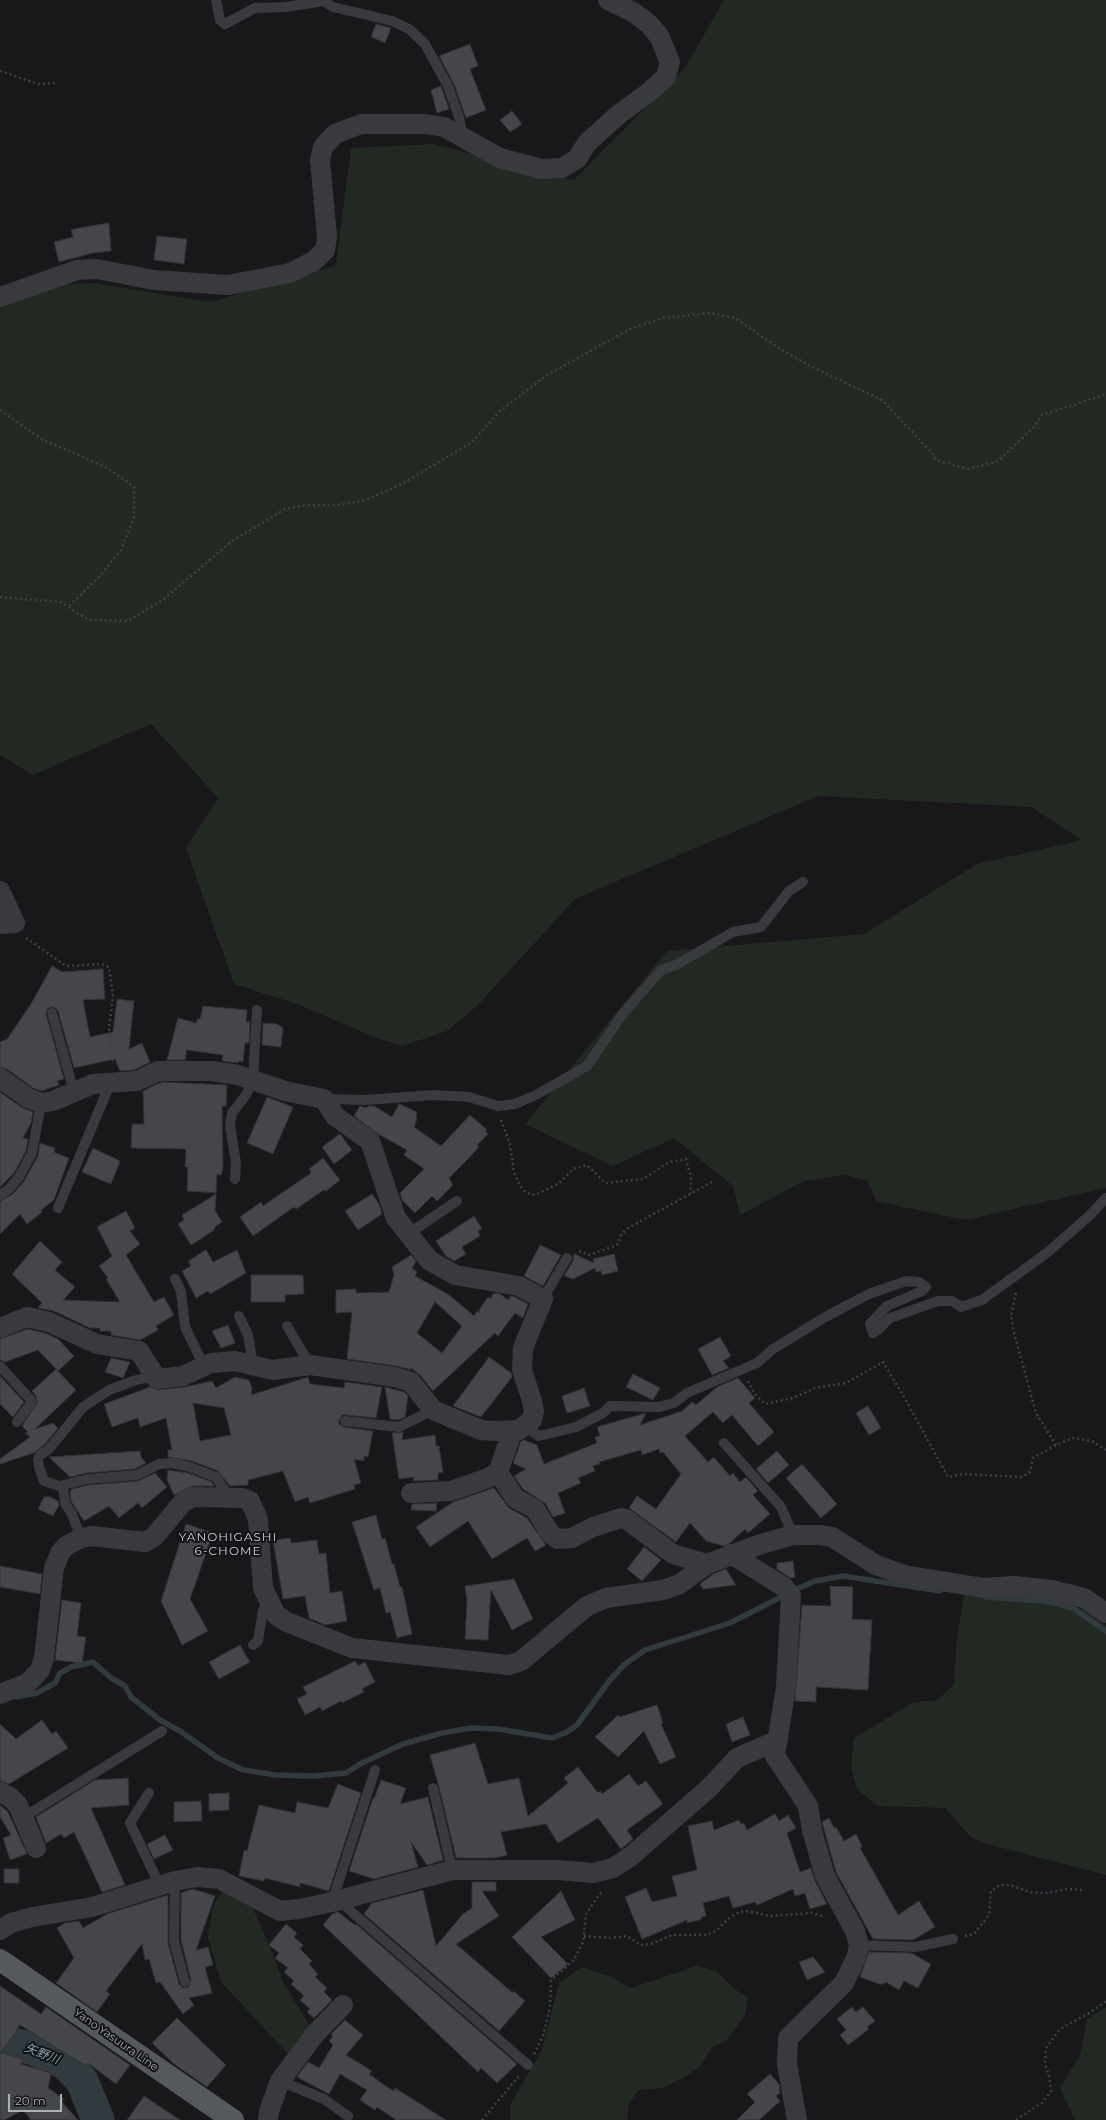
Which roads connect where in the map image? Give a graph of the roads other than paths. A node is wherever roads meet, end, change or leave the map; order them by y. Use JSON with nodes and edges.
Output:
{"nodes":[{"id":1,"x":216,"y":0,"type":"edge"},
{"id":2,"x":608,"y":0,"type":"edge"},
{"id":3,"x":464,"y":139,"type":"junction"},
{"id":4,"x":0,"y":297,"type":"edge"},
{"id":5,"x":804,"y":882,"type":"dead end"},
{"id":6,"x":0,"y":891,"type":"edge"},
{"id":7,"x":7,"y":923,"type":"edge"},
{"id":8,"x":257,"y":1010,"type":"dead end"},
{"id":9,"x":52,"y":1013,"type":"dead end"},
{"id":10,"x":0,"y":1078,"type":"edge"},
{"id":11,"x":253,"y":1080,"type":"junction"},
{"id":12,"x":113,"y":1084,"type":"junction"},
{"id":13,"x":74,"y":1092,"type":"junction"},
{"id":14,"x":324,"y":1099,"type":"junction"},
{"id":15,"x":41,"y":1103,"type":"junction"},
{"id":16,"x":235,"y":1179,"type":"dead end"},
{"id":17,"x":0,"y":1195,"type":"edge"},
{"id":18,"x":1106,"y":1198,"type":"edge"},
{"id":19,"x":457,"y":1201,"type":"dead end"},
{"id":20,"x":58,"y":1208,"type":"dead end"},
{"id":21,"x":408,"y":1234,"type":"junction"},
{"id":22,"x":567,"y":1258,"type":"road end"},
{"id":23,"x":175,"y":1279,"type":"dead end"},
{"id":24,"x":543,"y":1299,"type":"junction"},
{"id":25,"x":239,"y":1316,"type":"dead end"},
{"id":26,"x":287,"y":1326,"type":"dead end"},
{"id":27,"x":0,"y":1328,"type":"edge"},
{"id":28,"x":253,"y":1365,"type":"junction"},
{"id":29,"x":310,"y":1365,"type":"junction"},
{"id":30,"x":0,"y":1366,"type":"edge"},
{"id":31,"x":204,"y":1366,"type":"junction"},
{"id":32,"x":157,"y":1379,"type":"junction"},
{"id":33,"x":433,"y":1410,"type":"junction"},
{"id":34,"x":345,"y":1421,"type":"dead end"},
{"id":35,"x":17,"y":1422,"type":"dead end"},
{"id":36,"x":518,"y":1428,"type":"junction"},
{"id":37,"x":724,"y":1443,"type":"dead end"},
{"id":38,"x":498,"y":1472,"type":"junction"},
{"id":39,"x":64,"y":1485,"type":"junction"},
{"id":40,"x":411,"y":1493,"type":"dead end"},
{"id":41,"x":230,"y":1498,"type":"junction"},
{"id":42,"x":793,"y":1535,"type":"junction"},
{"id":43,"x":80,"y":1538,"type":"junction"},
{"id":44,"x":731,"y":1554,"type":"junction"},
{"id":45,"x":707,"y":1564,"type":"junction"},
{"id":46,"x":269,"y":1603,"type":"junction"},
{"id":47,"x":1106,"y":1613,"type":"edge"},
{"id":48,"x":253,"y":1645,"type":"dead end"},
{"id":49,"x":0,"y":1694,"type":"edge"},
{"id":50,"x":162,"y":1731,"type":"dead end"},
{"id":51,"x":776,"y":1741,"type":"junction"},
{"id":52,"x":375,"y":1770,"type":"dead end"},
{"id":53,"x":433,"y":1788,"type":"dead end"},
{"id":54,"x":0,"y":1792,"type":"edge"},
{"id":55,"x":149,"y":1793,"type":"dead end"},
{"id":56,"x":24,"y":1817,"type":"junction"},
{"id":57,"x":36,"y":1848,"type":"dead end"},
{"id":58,"x":452,"y":1870,"type":"junction"},
{"id":59,"x":168,"y":1884,"type":"junction"},
{"id":60,"x":335,"y":1901,"type":"junction"},
{"id":61,"x":0,"y":1930,"type":"edge"},
{"id":62,"x":953,"y":1939,"type":"road end"},
{"id":63,"x":859,"y":1945,"type":"junction"},
{"id":64,"x":0,"y":1960,"type":"edge"},
{"id":65,"x":185,"y":1982,"type":"dead end"},
{"id":66,"x":343,"y":2005,"type":"dead end"},
{"id":67,"x":528,"y":2065,"type":"road end"},
{"id":68,"x":280,"y":2082,"type":"junction"},
{"id":69,"x":348,"y":2116,"type":"dead end"},
{"id":70,"x":792,"y":2117,"type":"edge"},
{"id":71,"x":233,"y":2120,"type":"edge"},
{"id":72,"x":268,"y":2120,"type":"edge"}],
"edges":[{"from":1,"to":3,"type":"lane"},
{"from":2,"to":3,"type":"street"},
{"from":3,"to":4,"type":"street"},
{"from":5,"to":14,"type":"lane"},
{"from":6,"to":7,"type":"street"},
{"from":8,"to":11,"type":"lane"},
{"from":9,"to":13,"type":"lane"},
{"from":10,"to":15,"type":"street"},
{"from":11,"to":12,"type":"street"},
{"from":11,"to":14,"type":"street"},
{"from":11,"to":16,"type":"lane"},
{"from":12,"to":13,"type":"street"},
{"from":12,"to":20,"type":"lane"},
{"from":13,"to":15,"type":"street"},
{"from":14,"to":21,"type":"street"},
{"from":15,"to":17,"type":"lane"},
{"from":18,"to":36,"type":"lane"},
{"from":19,"to":21,"type":"lane"},
{"from":21,"to":24,"type":"street"},
{"from":22,"to":24,"type":"lane"},
{"from":23,"to":31,"type":"lane"},
{"from":24,"to":36,"type":"street"},
{"from":25,"to":28,"type":"lane"},
{"from":26,"to":29,"type":"lane"},
{"from":27,"to":32,"type":"street"},
{"from":28,"to":29,"type":"street"},
{"from":28,"to":31,"type":"street"},
{"from":29,"to":33,"type":"street"},
{"from":30,"to":35,"type":"lane"},
{"from":31,"to":32,"type":"street"},
{"from":32,"to":39,"type":"lane"},
{"from":33,"to":34,"type":"lane"},
{"from":33,"to":36,"type":"street"},
{"from":36,"to":38,"type":"street"},
{"from":37,"to":42,"type":"lane"},
{"from":38,"to":40,"type":"street"},
{"from":38,"to":45,"type":"street"},
{"from":39,"to":41,"type":"lane"},
{"from":39,"to":43,"type":"lane"},
{"from":41,"to":43,"type":"street"},
{"from":41,"to":46,"type":"street"},
{"from":42,"to":44,"type":"street"},
{"from":42,"to":47,"type":"street"},
{"from":43,"to":49,"type":"street"},
{"from":44,"to":45,"type":"street"},
{"from":44,"to":51,"type":"street"},
{"from":45,"to":46,"type":"street"},
{"from":46,"to":48,"type":"lane"},
{"from":50,"to":56,"type":"lane"},
{"from":51,"to":58,"type":"street"},
{"from":51,"to":63,"type":"street"},
{"from":52,"to":60,"type":"lane"},
{"from":53,"to":58,"type":"lane"},
{"from":54,"to":56,"type":"street"},
{"from":55,"to":59,"type":"lane"},
{"from":56,"to":57,"type":"street"},
{"from":58,"to":60,"type":"street"},
{"from":59,"to":60,"type":"street"},
{"from":59,"to":61,"type":"street"},
{"from":59,"to":65,"type":"lane"},
{"from":60,"to":67,"type":"lane"},
{"from":62,"to":63,"type":"lane"},
{"from":63,"to":70,"type":"street"},
{"from":64,"to":71,"type":"main road","name":"Yano Yasuura Line"},
{"from":66,"to":68,"type":"street"},
{"from":68,"to":69,"type":"lane"},
{"from":68,"to":72,"type":"street"}]}
